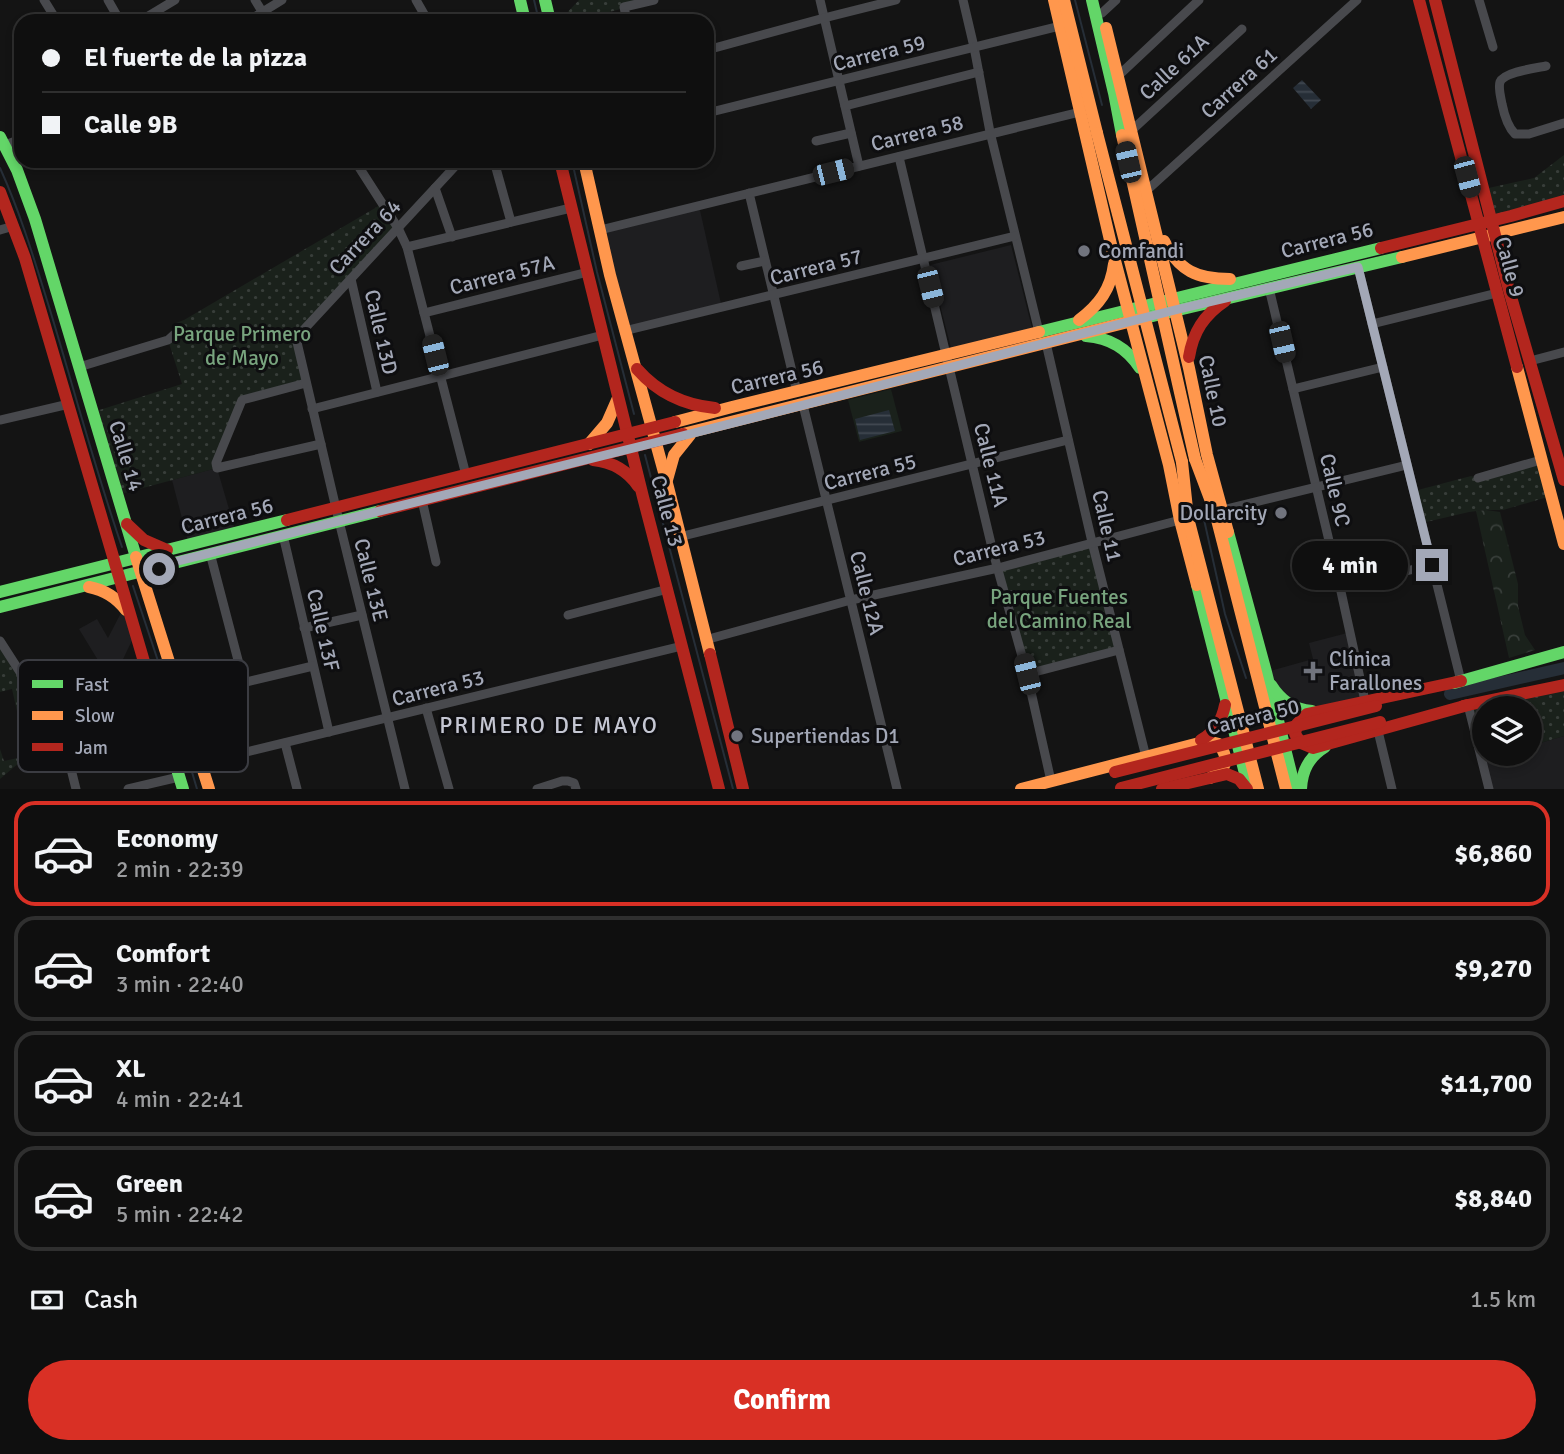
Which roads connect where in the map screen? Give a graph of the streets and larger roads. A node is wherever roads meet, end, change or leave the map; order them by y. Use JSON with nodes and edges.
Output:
{"nodes":[{"id":1,"x":175,"y":0,"type":"edge"},
{"id":2,"x":255,"y":0,"type":"edge"},
{"id":3,"x":282,"y":0,"type":"edge"},
{"id":4,"x":654,"y":0,"type":"edge"},
{"id":5,"x":820,"y":0,"type":"edge"},
{"id":6,"x":896,"y":0,"type":"edge"},
{"id":7,"x":963,"y":0,"type":"edge"},
{"id":8,"x":1054,"y":0,"type":"edge"},
{"id":9,"x":1064,"y":0,"type":"edge"},
{"id":10,"x":1092,"y":0,"type":"edge"},
{"id":11,"x":1116,"y":0,"type":"edge"},
{"id":12,"x":1199,"y":0,"type":"edge"},
{"id":13,"x":1357,"y":0,"type":"edge"},
{"id":14,"x":1419,"y":0,"type":"edge"},
{"id":15,"x":1435,"y":0,"type":"edge"},
{"id":16,"x":1479,"y":0,"type":"edge"},
{"id":17,"x":1100,"y":6,"type":"edge"},
{"id":18,"x":262,"y":12,"type":"junction"},
{"id":19,"x":152,"y":14,"type":"edge"},
{"id":20,"x":259,"y":14,"type":"edge"},
{"id":21,"x":626,"y":14,"type":"edge"},
{"id":22,"x":1439,"y":15,"type":"junction"},
{"id":23,"x":824,"y":18,"type":"junction"},
{"id":24,"x":1060,"y":26,"type":"junction"},
{"id":25,"x":1242,"y":29,"type":"dead end"},
{"id":26,"x":1430,"y":38,"type":"junction"},
{"id":27,"x":974,"y":47,"type":"junction"},
{"id":28,"x":1493,"y":47,"type":"dead end"},
{"id":29,"x":714,"y":48,"type":"edge"},
{"id":30,"x":1546,"y":66,"type":"dead end"},
{"id":31,"x":979,"y":72,"type":"junction"},
{"id":32,"x":1118,"y":76,"type":"junction"},
{"id":33,"x":839,"y":81,"type":"junction"},
{"id":34,"x":1118,"y":92,"type":"junction"},
{"id":35,"x":845,"y":106,"type":"junction"},
{"id":36,"x":714,"y":111,"type":"edge"},
{"id":37,"x":1084,"y":115,"type":"junction"},
{"id":38,"x":1564,"y":123,"type":"edge"},
{"id":39,"x":990,"y":132,"type":"junction"},
{"id":40,"x":851,"y":133,"type":"junction"},
{"id":41,"x":1126,"y":133,"type":"junction"},
{"id":42,"x":2,"y":141,"type":"edge"},
{"id":43,"x":816,"y":141,"type":"dead end"},
{"id":44,"x":899,"y":157,"type":"junction"},
{"id":45,"x":14,"y":164,"type":"edge"},
{"id":46,"x":859,"y":166,"type":"junction"},
{"id":47,"x":16,"y":168,"type":"edge"},
{"id":48,"x":359,"y":168,"type":"edge"},
{"id":49,"x":454,"y":168,"type":"edge"},
{"id":50,"x":496,"y":168,"type":"edge"},
{"id":51,"x":562,"y":168,"type":"edge"},
{"id":52,"x":586,"y":168,"type":"edge"},
{"id":53,"x":435,"y":188,"type":"junction"},
{"id":54,"x":0,"y":192,"type":"edge"},
{"id":55,"x":1145,"y":192,"type":"junction"},
{"id":56,"x":749,"y":193,"type":"junction"},
{"id":57,"x":1474,"y":201,"type":"junction"},
{"id":58,"x":1564,"y":201,"type":"edge"},
{"id":59,"x":571,"y":208,"type":"junction"},
{"id":60,"x":1564,"y":217,"type":"edge"},
{"id":61,"x":1153,"y":218,"type":"junction"},
{"id":62,"x":511,"y":222,"type":"junction"},
{"id":63,"x":1486,"y":222,"type":"junction"},
{"id":64,"x":13,"y":226,"type":"junction"},
{"id":65,"x":398,"y":228,"type":"junction"},
{"id":66,"x":1454,"y":229,"type":"junction"},
{"id":67,"x":0,"y":230,"type":"edge"},
{"id":68,"x":600,"y":230,"type":"junction"},
{"id":69,"x":1015,"y":236,"type":"junction"},
{"id":70,"x":1489,"y":236,"type":"junction"},
{"id":71,"x":452,"y":237,"type":"junction"},
{"id":72,"x":1463,"y":243,"type":"junction"},
{"id":73,"x":407,"y":247,"type":"junction"},
{"id":74,"x":1488,"y":257,"type":"junction"},
{"id":75,"x":923,"y":258,"type":"junction"},
{"id":76,"x":1115,"y":259,"type":"junction"},
{"id":77,"x":765,"y":261,"type":"junction"},
{"id":78,"x":741,"y":266,"type":"dead end"},
{"id":79,"x":1165,"y":266,"type":"junction"},
{"id":80,"x":1358,"y":267,"type":"junction"},
{"id":81,"x":587,"y":272,"type":"junction"},
{"id":82,"x":1255,"y":278,"type":"junction"},
{"id":83,"x":351,"y":279,"type":"junction"},
{"id":84,"x":1121,"y":281,"type":"junction"},
{"id":85,"x":1269,"y":288,"type":"junction"},
{"id":86,"x":1497,"y":293,"type":"junction"},
{"id":87,"x":773,"y":295,"type":"junction"},
{"id":88,"x":1237,"y":295,"type":"junction"},
{"id":89,"x":1174,"y":305,"type":"junction"},
{"id":90,"x":1154,"y":310,"type":"junction"},
{"id":91,"x":424,"y":313,"type":"junction"},
{"id":92,"x":1129,"y":316,"type":"junction"},
{"id":93,"x":1372,"y":324,"type":"junction"},
{"id":94,"x":1067,"y":325,"type":"junction"},
{"id":95,"x":178,"y":331,"type":"dead end"},
{"id":96,"x":624,"y":331,"type":"junction"},
{"id":97,"x":603,"y":335,"type":"junction"},
{"id":98,"x":296,"y":338,"type":"joint"},
{"id":99,"x":1043,"y":338,"type":"junction"},
{"id":100,"x":1061,"y":339,"type":"junction"},
{"id":101,"x":1183,"y":344,"type":"junction"},
{"id":102,"x":1564,"y":352,"type":"edge"},
{"id":103,"x":1140,"y":356,"type":"junction"},
{"id":104,"x":948,"y":361,"type":"junction"},
{"id":105,"x":1530,"y":361,"type":"junction"},
{"id":106,"x":634,"y":365,"type":"junction"},
{"id":107,"x":79,"y":367,"type":"junction"},
{"id":108,"x":1383,"y":367,"type":"junction"},
{"id":109,"x":1189,"y":368,"type":"junction"},
{"id":110,"x":441,"y":376,"type":"junction"},
{"id":111,"x":1146,"y":379,"type":"junction"},
{"id":112,"x":306,"y":383,"type":"junction"},
{"id":113,"x":1293,"y":389,"type":"junction"},
{"id":114,"x":377,"y":392,"type":"junction"},
{"id":115,"x":797,"y":392,"type":"junction"},
{"id":116,"x":618,"y":398,"type":"junction"},
{"id":117,"x":69,"y":404,"type":"junction"},
{"id":118,"x":803,"y":405,"type":"junction"},
{"id":119,"x":732,"y":407,"type":"junction"},
{"id":120,"x":312,"y":409,"type":"junction"},
{"id":121,"x":1528,"y":409,"type":"junction"},
{"id":122,"x":0,"y":421,"type":"edge"},
{"id":123,"x":1547,"y":423,"type":"junction"},
{"id":124,"x":652,"y":429,"type":"junction"},
{"id":125,"x":693,"y":433,"type":"junction"},
{"id":126,"x":1069,"y":440,"type":"junction"},
{"id":127,"x":629,"y":441,"type":"junction"},
{"id":128,"x":655,"y":442,"type":"junction"},
{"id":129,"x":320,"y":443,"type":"junction"},
{"id":130,"x":586,"y":445,"type":"junction"},
{"id":131,"x":1561,"y":457,"type":"edge"},
{"id":132,"x":582,"y":460,"type":"junction"},
{"id":133,"x":1188,"y":460,"type":"junction"},
{"id":134,"x":1541,"y":460,"type":"junction"},
{"id":135,"x":973,"y":464,"type":"junction"},
{"id":136,"x":1407,"y":465,"type":"junction"},
{"id":137,"x":466,"y":475,"type":"junction"},
{"id":138,"x":1478,"y":478,"type":"dead end"},
{"id":139,"x":1564,"y":479,"type":"edge"},
{"id":140,"x":668,"y":487,"type":"junction"},
{"id":141,"x":1174,"y":487,"type":"junction"},
{"id":142,"x":1316,"y":487,"type":"junction"},
{"id":143,"x":1551,"y":496,"type":"junction"},
{"id":144,"x":643,"y":497,"type":"junction"},
{"id":145,"x":422,"y":500,"type":"junction"},
{"id":146,"x":826,"y":501,"type":"junction"},
{"id":147,"x":1186,"y":504,"type":"junction"},
{"id":148,"x":1219,"y":511,"type":"junction"},
{"id":149,"x":337,"y":515,"type":"junction"},
{"id":150,"x":1180,"y":520,"type":"junction"},
{"id":151,"x":125,"y":522,"type":"junction"},
{"id":152,"x":106,"y":535,"type":"junction"},
{"id":153,"x":283,"y":535,"type":"junction"},
{"id":154,"x":679,"y":537,"type":"junction"},
{"id":155,"x":1092,"y":542,"type":"junction"},
{"id":156,"x":1564,"y":544,"type":"edge"},
{"id":157,"x":167,"y":550,"type":"junction"},
{"id":158,"x":210,"y":553,"type":"junction"},
{"id":159,"x":136,"y":558,"type":"junction"},
{"id":160,"x":436,"y":562,"type":"dead end"},
{"id":161,"x":114,"y":564,"type":"junction"},
{"id":162,"x":162,"y":565,"type":"junction"},
{"id":163,"x":1432,"y":565,"type":"junction"},
{"id":164,"x":998,"y":568,"type":"junction"},
{"id":165,"x":86,"y":570,"type":"junction"},
{"id":166,"x":140,"y":571,"type":"junction"},
{"id":167,"x":118,"y":577,"type":"junction"},
{"id":168,"x":82,"y":586,"type":"junction"},
{"id":169,"x":1340,"y":587,"type":"junction"},
{"id":170,"x":668,"y":589,"type":"junction"},
{"id":171,"x":0,"y":592,"type":"edge"},
{"id":172,"x":147,"y":594,"type":"junction"},
{"id":173,"x":850,"y":600,"type":"junction"},
{"id":174,"x":0,"y":607,"type":"edge"},
{"id":175,"x":1244,"y":610,"type":"junction"},
{"id":176,"x":362,"y":615,"type":"junction"},
{"id":177,"x":568,"y":615,"type":"dead end"},
{"id":178,"x":130,"y":616,"type":"junction"},
{"id":179,"x":304,"y":628,"type":"junction"},
{"id":180,"x":705,"y":640,"type":"junction"},
{"id":181,"x":0,"y":641,"type":"edge"},
{"id":182,"x":1564,"y":643,"type":"edge"},
{"id":183,"x":682,"y":646,"type":"junction"},
{"id":184,"x":1119,"y":650,"type":"junction"},
{"id":185,"x":1564,"y":652,"type":"edge"},
{"id":186,"x":1543,"y":657,"type":"junction"},
{"id":187,"x":143,"y":660,"type":"edge"},
{"id":188,"x":168,"y":660,"type":"edge"},
{"id":189,"x":238,"y":660,"type":"edge"},
{"id":190,"x":313,"y":666,"type":"junction"},
{"id":191,"x":18,"y":669,"type":"edge"},
{"id":192,"x":1266,"y":672,"type":"junction"},
{"id":193,"x":1027,"y":674,"type":"junction"},
{"id":194,"x":1461,"y":681,"type":"junction"},
{"id":195,"x":248,"y":682,"type":"edge"},
{"id":196,"x":1563,"y":686,"type":"edge"},
{"id":197,"x":1225,"y":695,"type":"junction"},
{"id":198,"x":1371,"y":704,"type":"junction"},
{"id":199,"x":1468,"y":705,"type":"junction"},
{"id":200,"x":426,"y":708,"type":"junction"},
{"id":201,"x":1319,"y":711,"type":"junction"},
{"id":202,"x":387,"y":718,"type":"junction"},
{"id":203,"x":1379,"y":726,"type":"junction"},
{"id":204,"x":329,"y":732,"type":"junction"},
{"id":205,"x":1198,"y":742,"type":"junction"},
{"id":206,"x":285,"y":743,"type":"junction"},
{"id":207,"x":1329,"y":745,"type":"junction"},
{"id":208,"x":248,"y":752,"type":"edge"},
{"id":209,"x":1146,"y":757,"type":"junction"},
{"id":210,"x":72,"y":772,"type":"edge"},
{"id":211,"x":204,"y":772,"type":"edge"},
{"id":212,"x":1210,"y":778,"type":"junction"},
{"id":213,"x":1051,"y":781,"type":"junction"},
{"id":214,"x":181,"y":783,"type":"edge"},
{"id":215,"x":574,"y":785,"type":"edge"},
{"id":216,"x":1120,"y":788,"type":"edge"},
{"id":217,"x":76,"y":789,"type":"edge"},
{"id":218,"x":128,"y":789,"type":"edge"},
{"id":219,"x":209,"y":789,"type":"edge"},
{"id":220,"x":297,"y":789,"type":"edge"},
{"id":221,"x":405,"y":789,"type":"edge"},
{"id":222,"x":449,"y":789,"type":"edge"},
{"id":223,"x":537,"y":789,"type":"edge"},
{"id":224,"x":719,"y":789,"type":"edge"},
{"id":225,"x":743,"y":789,"type":"edge"},
{"id":226,"x":897,"y":789,"type":"edge"},
{"id":227,"x":1021,"y":789,"type":"edge"},
{"id":228,"x":1162,"y":789,"type":"edge"},
{"id":229,"x":1248,"y":789,"type":"edge"},
{"id":230,"x":1258,"y":789,"type":"edge"},
{"id":231,"x":1286,"y":789,"type":"edge"},
{"id":232,"x":1295,"y":789,"type":"edge"},
{"id":233,"x":1301,"y":789,"type":"edge"},
{"id":234,"x":1392,"y":789,"type":"edge"},
{"id":235,"x":1489,"y":789,"type":"edge"}],
"edges":[{"from":1,"to":19,"type":"street"},
{"from":2,"to":18,"type":"street"},
{"from":3,"to":18,"type":"street"},
{"from":4,"to":21,"type":"street"},
{"from":5,"to":23,"type":"street"},
{"from":6,"to":23,"type":"street"},
{"from":7,"to":27,"type":"street","name":"Calle 11"},
{"from":8,"to":24,"type":"street","name":"Calle 10"},
{"from":9,"to":37,"type":"street","name":"Calle 10"},
{"from":10,"to":34,"type":"street","name":"Calle 10"},
{"from":11,"to":17,"type":"street"},
{"from":12,"to":32,"type":"street"},
{"from":13,"to":55,"type":"street","name":"Carrera 61"},
{"from":14,"to":26,"type":"street","name":"Calle 9"},
{"from":15,"to":22,"type":"street","name":"Calle 9"},
{"from":16,"to":28,"type":"street"},
{"from":17,"to":32,"type":"street","name":"Calle 10"},
{"from":18,"to":20,"type":"street"},
{"from":22,"to":26,"type":"street"},
{"from":22,"to":63,"type":"street","name":"Calle 9"},
{"from":23,"to":29,"type":"street"},
{"from":23,"to":33,"type":"street"},
{"from":24,"to":27,"type":"street","name":"Carrera 59"},
{"from":24,"to":37,"type":"street","name":"Calle 10"},
{"from":25,"to":41,"type":"street","name":"Calle 61A"},
{"from":26,"to":57,"type":"street","name":"Calle 9"},
{"from":27,"to":31,"type":"street","name":"Calle 11"},
{"from":27,"to":33,"type":"street","name":"Carrera 59"},
{"from":30,"to":38,"type":"street"},
{"from":31,"to":35,"type":"street"},
{"from":31,"to":39,"type":"street","name":"Calle 11"},
{"from":32,"to":34,"type":"street","name":"Calle 10"},
{"from":33,"to":35,"type":"street"},
{"from":33,"to":36,"type":"street","name":"Carrera 59"},
{"from":34,"to":41,"type":"street","name":"Calle 10"},
{"from":35,"to":40,"type":"street"},
{"from":37,"to":39,"type":"street","name":"Carrera 58"},
{"from":37,"to":76,"type":"street","name":"Calle 10"},
{"from":37,"to":133,"type":"street","name":"Calle 10","bridge":true},
{"from":39,"to":44,"type":"street","name":"Carrera 58"},
{"from":39,"to":69,"type":"street","name":"Calle 11"},
{"from":40,"to":43,"type":"street"},
{"from":40,"to":46,"type":"street"},
{"from":41,"to":55,"type":"street","name":"Calle 10"},
{"from":41,"to":133,"type":"street","name":"Calle 10","bridge":true},
{"from":42,"to":45,"type":"street","name":"Calle 14"},
{"from":44,"to":46,"type":"street","name":"Carrera 58"},
{"from":44,"to":75,"type":"street","name":"Calle 11A"},
{"from":46,"to":56,"type":"street","name":"Carrera 58"},
{"from":47,"to":107,"type":"street","name":"Calle 14"},
{"from":48,"to":65,"type":"street"},
{"from":49,"to":53,"type":"street","name":"Carrera 64"},
{"from":50,"to":62,"type":"street"},
{"from":51,"to":59,"type":"street","name":"Calle 13"},
{"from":52,"to":68,"type":"street","name":"Calle 13"},
{"from":53,"to":65,"type":"street","name":"Carrera 64"},
{"from":53,"to":71,"type":"street"},
{"from":54,"to":64,"type":"street","name":"Calle 14"},
{"from":55,"to":61,"type":"street","name":"Calle 10"},
{"from":56,"to":68,"type":"street","name":"Carrera 58"},
{"from":56,"to":77,"type":"street"},
{"from":57,"to":63,"type":"street","name":"Calle 9"},
{"from":57,"to":66,"type":"street"},
{"from":58,"to":63,"type":"street","name":"Carrera 56"},
{"from":59,"to":62,"type":"street"},
{"from":59,"to":81,"type":"street","name":"Calle 13"},
{"from":60,"to":70,"type":"street","name":"Carrera 56"},
{"from":61,"to":79,"type":"street","name":"Calle 10"},
{"from":61,"to":82,"type":"street"},
{"from":62,"to":71,"type":"street"},
{"from":63,"to":66,"type":"street","name":"Carrera 56"},
{"from":63,"to":70,"type":"street","name":"Calle 9"},
{"from":64,"to":67,"type":"street"},
{"from":64,"to":117,"type":"street","name":"Calle 14"},
{"from":65,"to":73,"type":"street"},
{"from":65,"to":83,"type":"street","name":"Carrera 64"},
{"from":66,"to":82,"type":"street","name":"Carrera 56"},
{"from":68,"to":96,"type":"street","name":"Calle 13"},
{"from":69,"to":75,"type":"street","name":"Carrera 57"},
{"from":69,"to":99,"type":"street","name":"Calle 11"},
{"from":70,"to":72,"type":"street","name":"Carrera 56"},
{"from":70,"to":74,"type":"street","name":"Calle 9"},
{"from":70,"to":105,"type":"street","name":"Calle 9"},
{"from":71,"to":73,"type":"street"},
{"from":72,"to":74,"type":"street"},
{"from":72,"to":80,"type":"street","name":"Carrera 56"},
{"from":73,"to":91,"type":"street"},
{"from":74,"to":86,"type":"street","name":"Calle 9"},
{"from":75,"to":87,"type":"street","name":"Carrera 57"},
{"from":75,"to":104,"type":"street","name":"Calle 11A"},
{"from":76,"to":79,"type":"street"},
{"from":76,"to":84,"type":"street","name":"Calle 10"},
{"from":76,"to":94,"type":"street"},
{"from":77,"to":78,"type":"street"},
{"from":77,"to":87,"type":"street"},
{"from":79,"to":89,"type":"street","name":"Calle 10"},
{"from":79,"to":90,"type":"street"},
{"from":80,"to":85,"type":"street","name":"Carrera 56"},
{"from":80,"to":93,"type":"street"},
{"from":81,"to":91,"type":"street","name":"Carrera 57A"},
{"from":81,"to":97,"type":"street","name":"Calle 13"},
{"from":82,"to":89,"type":"street","name":"Carrera 56"},
{"from":83,"to":98,"type":"street","name":"Carrera 64"},
{"from":83,"to":114,"type":"street","name":"Calle 13D"},
{"from":84,"to":90,"type":"street"},
{"from":84,"to":92,"type":"street","name":"Calle 10"},
{"from":85,"to":88,"type":"street","name":"Carrera 56"},
{"from":85,"to":113,"type":"street","name":"Calle 9C"},
{"from":86,"to":93,"type":"street"},
{"from":86,"to":121,"type":"street","name":"Calle 9"},
{"from":87,"to":96,"type":"street","name":"Carrera 57"},
{"from":87,"to":115,"type":"street"},
{"from":88,"to":89,"type":"street","name":"Carrera 56"},
{"from":88,"to":109,"type":"street"},
{"from":89,"to":90,"type":"street","name":"Carrera 56"},
{"from":89,"to":101,"type":"street","name":"Calle 10"},
{"from":90,"to":92,"type":"street","name":"Carrera 56"},
{"from":90,"to":101,"type":"street"},
{"from":90,"to":103,"type":"street"},
{"from":91,"to":110,"type":"street"},
{"from":92,"to":94,"type":"street","name":"Carrera 56"},
{"from":92,"to":100,"type":"street","name":"Carrera 56"},
{"from":92,"to":103,"type":"street","name":"Calle 10"},
{"from":93,"to":108,"type":"street"},
{"from":94,"to":99,"type":"street","name":"Carrera 56"},
{"from":95,"to":107,"type":"street"},
{"from":96,"to":106,"type":"street","name":"Calle 13"},
{"from":97,"to":110,"type":"street"},
{"from":97,"to":116,"type":"street","name":"Calle 13"},
{"from":98,"to":112,"type":"street","name":"Calle 13E"},
{"from":99,"to":100,"type":"street","name":"Carrera 56"},
{"from":99,"to":104,"type":"street","name":"Carrera 56"},
{"from":99,"to":126,"type":"street","name":"Calle 11"},
{"from":100,"to":111,"type":"street"},
{"from":101,"to":103,"type":"street"},
{"from":101,"to":109,"type":"street","name":"Calle 10"},
{"from":102,"to":105,"type":"street"},
{"from":103,"to":111,"type":"street","name":"Calle 10"},
{"from":104,"to":115,"type":"street","name":"Carrera 56"},
{"from":104,"to":118,"type":"street","name":"Carrera 56"},
{"from":104,"to":135,"type":"street","name":"Calle 11A"},
{"from":105,"to":123,"type":"street","name":"Calle 9"},
{"from":106,"to":119,"type":"street"},
{"from":106,"to":124,"type":"street","name":"Calle 13"},
{"from":107,"to":151,"type":"street","name":"Calle 14"},
{"from":108,"to":113,"type":"street"},
{"from":108,"to":136,"type":"street"},
{"from":109,"to":148,"type":"street","name":"Calle 10"},
{"from":110,"to":114,"type":"street"},
{"from":110,"to":137,"type":"street"},
{"from":111,"to":141,"type":"street","name":"Calle 10"},
{"from":112,"to":120,"type":"street","name":"Calle 13E"},
{"from":112,"to":129,"type":"street"},
{"from":113,"to":142,"type":"street","name":"Calle 9C"},
{"from":114,"to":120,"type":"street"},
{"from":115,"to":119,"type":"street","name":"Carrera 56"},
{"from":116,"to":127,"type":"street","name":"Calle 13"},
{"from":116,"to":130,"type":"street"},
{"from":117,"to":122,"type":"street"},
{"from":117,"to":152,"type":"street","name":"Calle 14"},
{"from":118,"to":125,"type":"street","name":"Carrera 56"},
{"from":118,"to":146,"type":"street","name":"Calle 12A"},
{"from":119,"to":124,"type":"street","name":"Carrera 56"},
{"from":120,"to":129,"type":"street","name":"Calle 13E"},
{"from":121,"to":123,"type":"street"},
{"from":121,"to":134,"type":"street","name":"Calle 9"},
{"from":123,"to":131,"type":"street","name":"Calle 9"},
{"from":124,"to":127,"type":"street","name":"Carrera 56"},
{"from":124,"to":128,"type":"street","name":"Calle 13"},
{"from":125,"to":128,"type":"street","name":"Carrera 56"},
{"from":125,"to":140,"type":"street"},
{"from":126,"to":135,"type":"street","name":"Carrera 55"},
{"from":126,"to":155,"type":"street","name":"Calle 11"},
{"from":127,"to":128,"type":"street","name":"Carrera 56"},
{"from":127,"to":130,"type":"street","name":"Carrera 56"},
{"from":127,"to":132,"type":"street","name":"Carrera 56"},
{"from":127,"to":144,"type":"street","name":"Calle 13"},
{"from":128,"to":140,"type":"street","name":"Calle 13"},
{"from":129,"to":149,"type":"street","name":"Calle 13E"},
{"from":130,"to":137,"type":"street","name":"Carrera 56"},
{"from":131,"to":139,"type":"street","name":"Calle 9"},
{"from":132,"to":144,"type":"street"},
{"from":132,"to":145,"type":"street","name":"Carrera 56"},
{"from":133,"to":147,"type":"street","name":"Calle 10"},
{"from":133,"to":148,"type":"street","name":"Calle 10"},
{"from":134,"to":138,"type":"street"},
{"from":134,"to":143,"type":"street","name":"Calle 9"},
{"from":135,"to":146,"type":"street","name":"Carrera 55"},
{"from":135,"to":164,"type":"street","name":"Calle 11A"},
{"from":136,"to":142,"type":"street"},
{"from":136,"to":163,"type":"street"},
{"from":137,"to":149,"type":"street","name":"Carrera 56"},
{"from":139,"to":143,"type":"street"},
{"from":140,"to":154,"type":"street","name":"Calle 13"},
{"from":141,"to":147,"type":"street"},
{"from":141,"to":150,"type":"street","name":"Calle 10"},
{"from":142,"to":148,"type":"street"},
{"from":142,"to":169,"type":"street","name":"Calle 9C"},
{"from":143,"to":156,"type":"street","name":"Calle 9"},
{"from":144,"to":170,"type":"street","name":"Calle 13"},
{"from":145,"to":149,"type":"street","name":"Carrera 56"},
{"from":145,"to":160,"type":"street"},
{"from":146,"to":154,"type":"street","name":"Carrera 55"},
{"from":146,"to":173,"type":"street","name":"Calle 12A"},
{"from":147,"to":150,"type":"street"},
{"from":147,"to":230,"type":"street","name":"Calle 10"},
{"from":148,"to":175,"type":"street","name":"Calle 10"},
{"from":149,"to":153,"type":"street","name":"Carrera 56"},
{"from":149,"to":157,"type":"street","name":"Carrera 56"},
{"from":149,"to":176,"type":"street","name":"Calle 13E"},
{"from":150,"to":155,"type":"street","name":"Carrera 53"},
{"from":150,"to":197,"type":"street","name":"Calle 10"},
{"from":151,"to":157,"type":"street"},
{"from":151,"to":159,"type":"street","name":"Calle 14"},
{"from":152,"to":161,"type":"street","name":"Calle 14"},
{"from":152,"to":165,"type":"street"},
{"from":153,"to":158,"type":"street","name":"Carrera 56"},
{"from":153,"to":179,"type":"street","name":"Calle 13F"},
{"from":154,"to":180,"type":"street","name":"Calle 13"},
{"from":155,"to":164,"type":"street","name":"Carrera 53"},
{"from":155,"to":184,"type":"street","name":"Calle 11"},
{"from":157,"to":159,"type":"street","name":"Carrera 56"},
{"from":158,"to":162,"type":"street","name":"Carrera 56"},
{"from":158,"to":189,"type":"street"},
{"from":159,"to":161,"type":"street","name":"Carrera 56"},
{"from":159,"to":166,"type":"street","name":"Calle 14"},
{"from":161,"to":165,"type":"street","name":"Carrera 56"},
{"from":161,"to":167,"type":"street","name":"Calle 14"},
{"from":162,"to":166,"type":"street","name":"Carrera 56"},
{"from":162,"to":172,"type":"street"},
{"from":163,"to":169,"type":"street"},
{"from":163,"to":194,"type":"street"},
{"from":164,"to":173,"type":"street","name":"Carrera 53"},
{"from":164,"to":193,"type":"street","name":"Calle 11A"},
{"from":165,"to":171,"type":"street","name":"Carrera 56"},
{"from":166,"to":167,"type":"street","name":"Carrera 56"},
{"from":166,"to":172,"type":"street","name":"Calle 14"},
{"from":167,"to":168,"type":"street","name":"Carrera 56"},
{"from":167,"to":178,"type":"street","name":"Calle 14"},
{"from":168,"to":174,"type":"street","name":"Carrera 56"},
{"from":168,"to":178,"type":"street"},
{"from":169,"to":198,"type":"street","name":"Calle 9C"},
{"from":170,"to":177,"type":"street"},
{"from":170,"to":183,"type":"street","name":"Calle 13"},
{"from":172,"to":188,"type":"street","name":"Calle 14"},
{"from":173,"to":180,"type":"street","name":"Carrera 53"},
{"from":173,"to":226,"type":"street","name":"Calle 12A"},
{"from":175,"to":192,"type":"street","name":"Calle 10"},
{"from":175,"to":231,"type":"street","name":"Calle 10"},
{"from":176,"to":179,"type":"street"},
{"from":176,"to":202,"type":"street","name":"Calle 13E"},
{"from":178,"to":187,"type":"street","name":"Calle 14"},
{"from":179,"to":190,"type":"street","name":"Calle 13F"},
{"from":180,"to":225,"type":"street","name":"Calle 13"},
{"from":181,"to":191,"type":"street"},
{"from":182,"to":186,"type":"street"},
{"from":183,"to":200,"type":"street","name":"Carrera 53"},
{"from":183,"to":224,"type":"street","name":"Calle 13"},
{"from":184,"to":193,"type":"street"},
{"from":184,"to":209,"type":"street","name":"Calle 11"},
{"from":185,"to":186,"type":"street","name":"Carrera 50"},
{"from":186,"to":194,"type":"street","name":"Carrera 50"},
{"from":190,"to":195,"type":"street"},
{"from":190,"to":204,"type":"street","name":"Calle 13F"},
{"from":192,"to":201,"type":"street"},
{"from":192,"to":232,"type":"street","name":"Calle 10"},
{"from":193,"to":213,"type":"street","name":"Calle 11A"},
{"from":194,"to":198,"type":"street","name":"Carrera 50"},
{"from":196,"to":199,"type":"street","name":"Carrera 50"},
{"from":197,"to":205,"type":"street"},
{"from":197,"to":229,"type":"street","name":"Calle 10"},
{"from":198,"to":201,"type":"street","name":"Carrera 50"},
{"from":198,"to":213,"type":"street","name":"Carrera 50","bridge":true},
{"from":199,"to":203,"type":"street","name":"Carrera 50"},
{"from":199,"to":235,"type":"street"},
{"from":200,"to":202,"type":"street","name":"Carrera 53"},
{"from":200,"to":222,"type":"street"},
{"from":201,"to":207,"type":"street"},
{"from":202,"to":204,"type":"street","name":"Carrera 53"},
{"from":202,"to":221,"type":"street","name":"Calle 13E"},
{"from":203,"to":207,"type":"street","name":"Carrera 50"},
{"from":203,"to":216,"type":"street","name":"Carrera 50","bridge":true},
{"from":203,"to":234,"type":"street"},
{"from":204,"to":206,"type":"street","name":"Carrera 53"},
{"from":205,"to":209,"type":"street","name":"Carrera 50"},
{"from":205,"to":212,"type":"street"},
{"from":206,"to":208,"type":"street","name":"Carrera 53"},
{"from":206,"to":220,"type":"street"},
{"from":207,"to":233,"type":"street"},
{"from":209,"to":213,"type":"street","name":"Carrera 50"},
{"from":210,"to":217,"type":"street"},
{"from":211,"to":219,"type":"street","name":"Calle 14"},
{"from":212,"to":228,"type":"street"},
{"from":212,"to":229,"type":"street"},
{"from":213,"to":227,"type":"street","name":"Carrera 50"},
{"from":214,"to":218,"type":"street"},
{"from":215,"to":223,"type":"street"}]}
